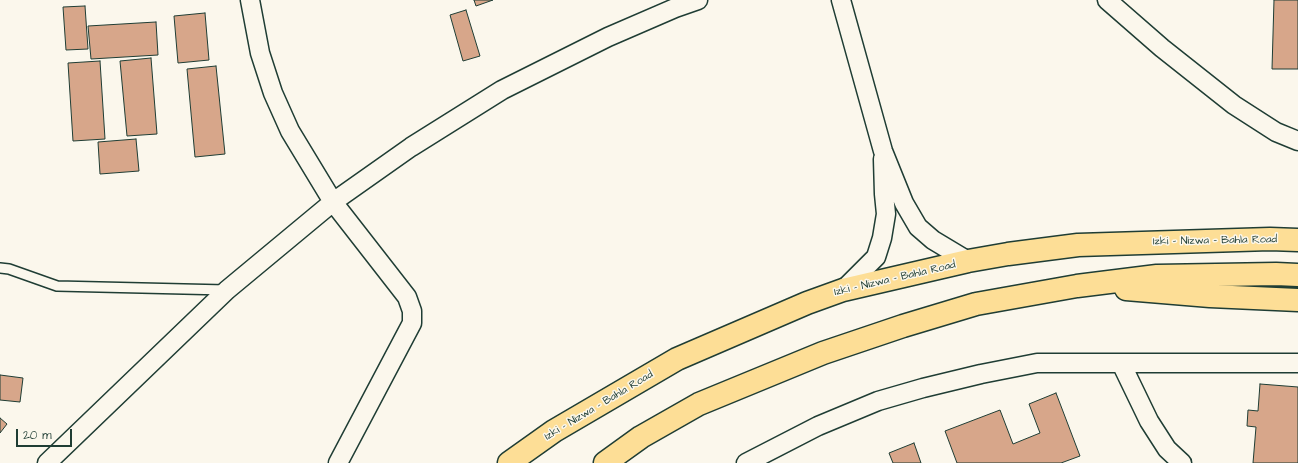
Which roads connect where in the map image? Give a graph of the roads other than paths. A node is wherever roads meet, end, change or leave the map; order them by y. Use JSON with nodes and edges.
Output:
{"nodes":[{"id":1,"x":250,"y":0,"type":"edge"},
{"id":2,"x":698,"y":0,"type":"edge"},
{"id":3,"x":841,"y":0,"type":"edge"},
{"id":4,"x":1107,"y":0,"type":"edge"},
{"id":5,"x":1298,"y":141,"type":"edge"},
{"id":6,"x":883,"y":150,"type":"junction"},
{"id":7,"x":333,"y":202,"type":"junction"},
{"id":8,"x":1298,"y":240,"type":"edge"},
{"id":9,"x":968,"y":261,"type":"junction"},
{"id":10,"x":0,"y":268,"type":"edge"},
{"id":11,"x":1298,"y":275,"type":"edge"},
{"id":12,"x":1077,"y":286,"type":"junction"},
{"id":13,"x":227,"y":290,"type":"junction"},
{"id":14,"x":843,"y":290,"type":"junction"},
{"id":15,"x":1298,"y":300,"type":"edge"},
{"id":16,"x":1121,"y":362,"type":"junction"},
{"id":17,"x":1298,"y":363,"type":"edge"},
{"id":18,"x":47,"y":463,"type":"edge"},
{"id":19,"x":338,"y":463,"type":"edge"},
{"id":20,"x":509,"y":463,"type":"edge"},
{"id":21,"x":605,"y":463,"type":"edge"},
{"id":22,"x":746,"y":463,"type":"edge"},
{"id":23,"x":1182,"y":463,"type":"edge"}],
"edges":[{"from":1,"to":7,"type":"street"},
{"from":2,"to":7,"type":"street"},
{"from":3,"to":6,"type":"street"},
{"from":4,"to":5,"type":"street"},
{"from":6,"to":9,"type":"street"},
{"from":6,"to":14,"type":"street"},
{"from":7,"to":13,"type":"street"},
{"from":7,"to":19,"type":"street"},
{"from":8,"to":9,"type":"main road","name":"Izki - Nizwa - Bahla Road"},
{"from":9,"to":14,"type":"main road","name":"Izki - Nizwa - Bahla Road"},
{"from":10,"to":13,"type":"lane"},
{"from":11,"to":12,"type":"main road"},
{"from":12,"to":15,"type":"main road"},
{"from":12,"to":21,"type":"main road"},
{"from":13,"to":18,"type":"street"},
{"from":14,"to":20,"type":"main road","name":"Izki - Nizwa - Bahla Road"},
{"from":16,"to":17,"type":"street"},
{"from":16,"to":22,"type":"street"},
{"from":16,"to":23,"type":"street"}]}
